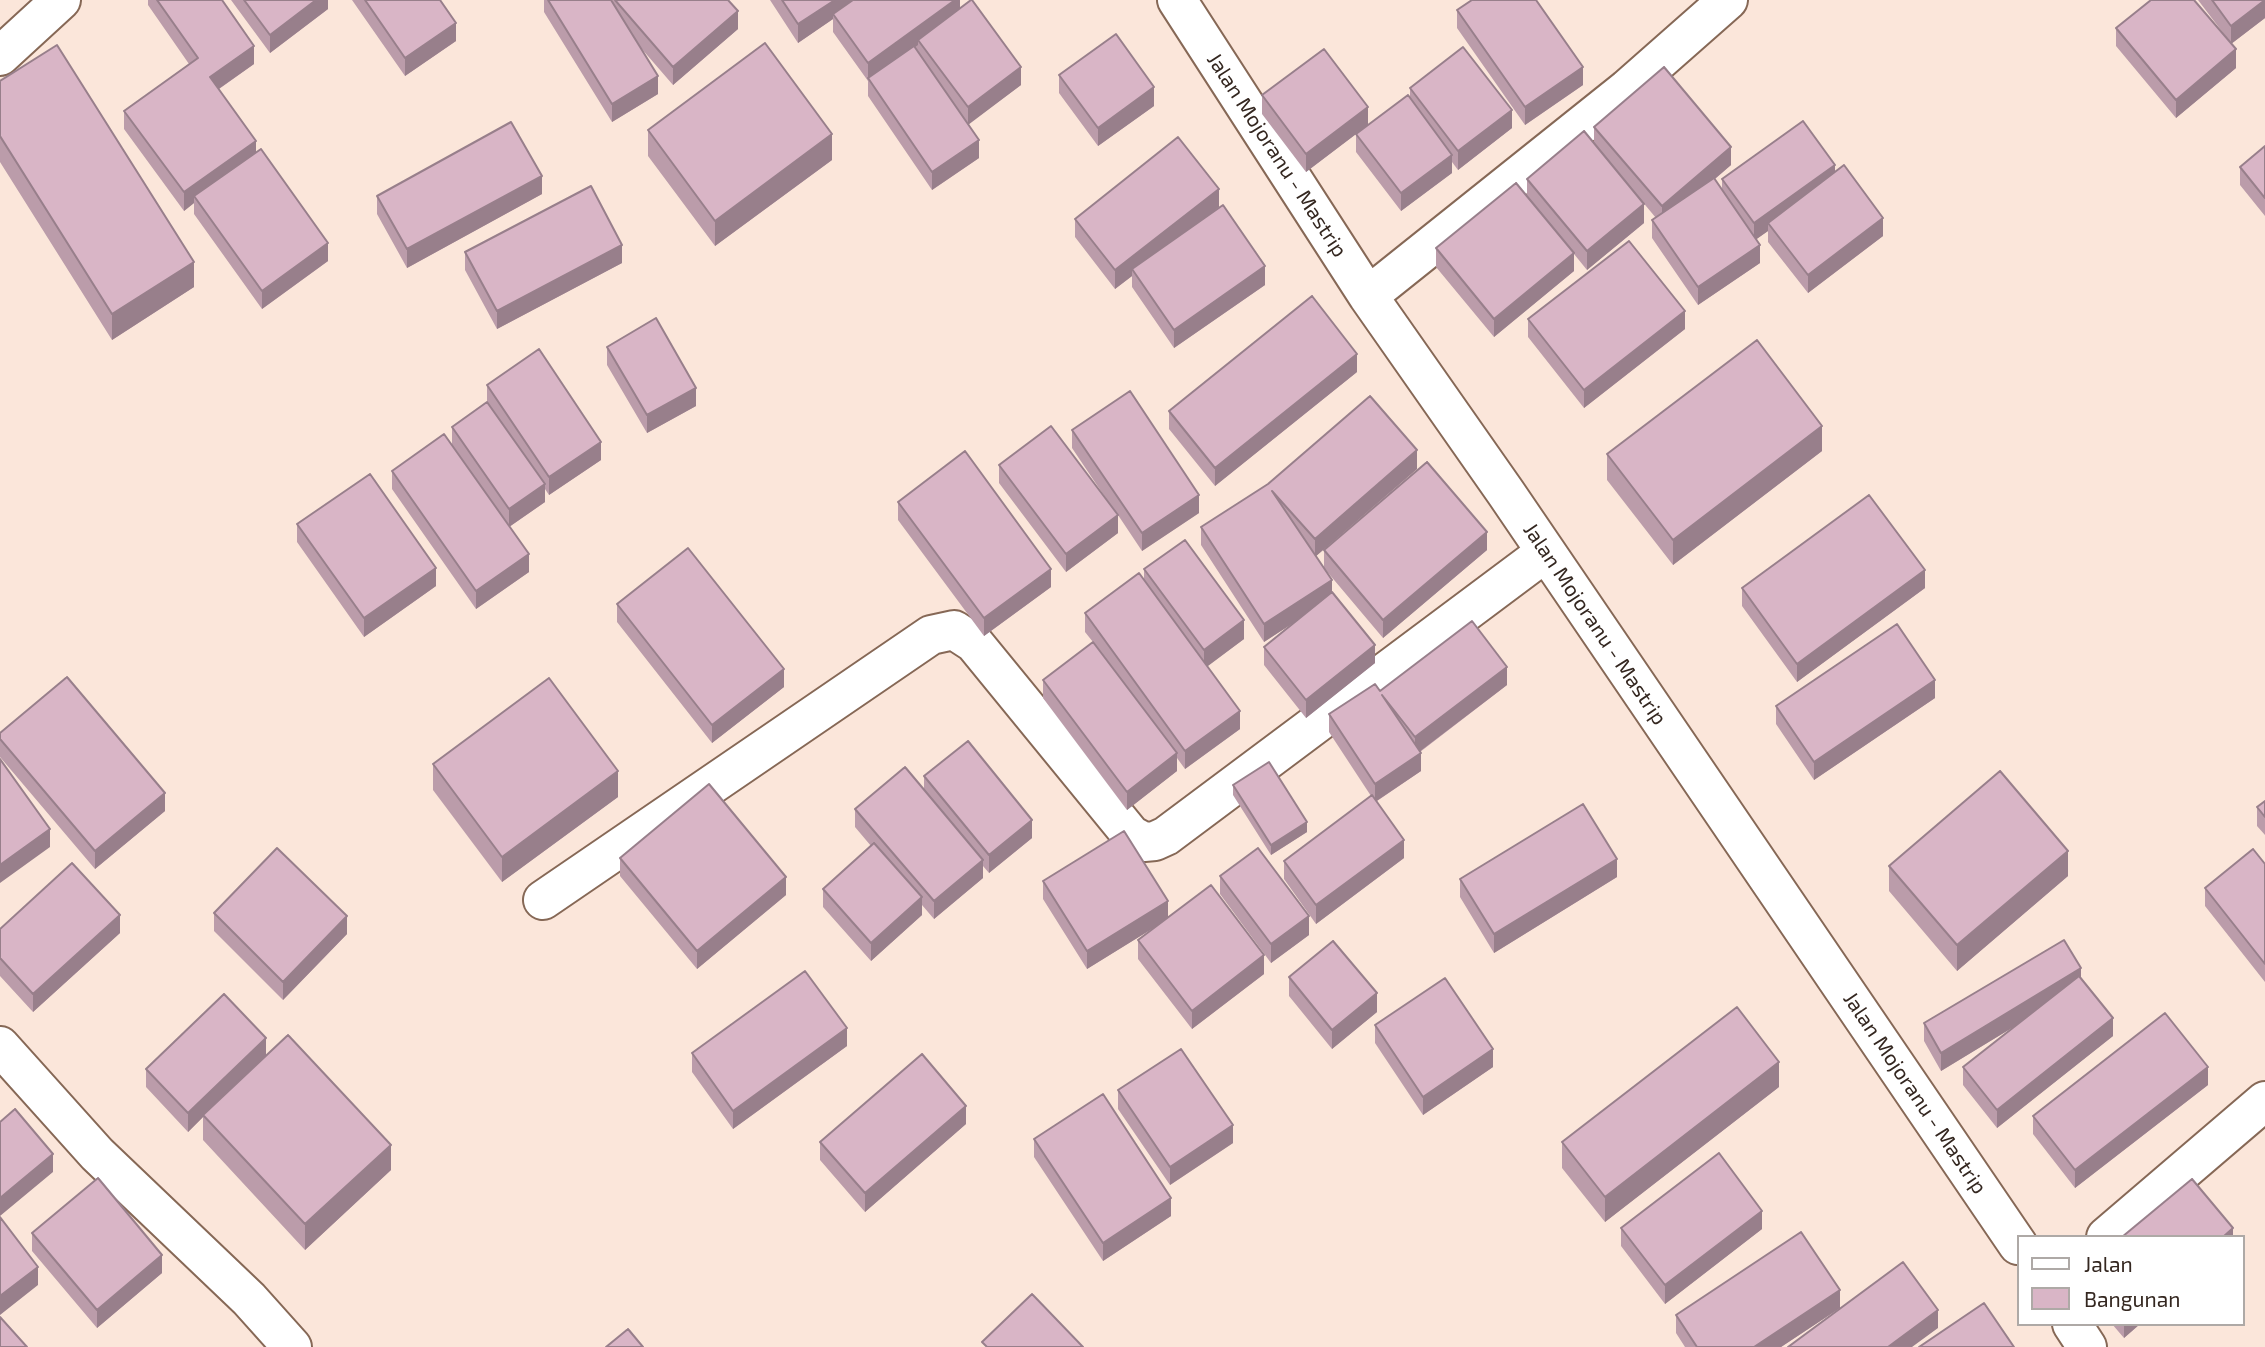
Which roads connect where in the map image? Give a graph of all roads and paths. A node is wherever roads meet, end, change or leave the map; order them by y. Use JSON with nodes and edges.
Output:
{"nodes":[{"id":1,"x":61,"y":0,"type":"edge"},
{"id":2,"x":1177,"y":0,"type":"edge"},
{"id":3,"x":1728,"y":0,"type":"edge"},
{"id":4,"x":0,"y":56,"type":"edge"},
{"id":5,"x":1368,"y":296,"type":"junction"},
{"id":6,"x":1546,"y":552,"type":"junction"},
{"id":7,"x":544,"y":900,"type":"dead end"},
{"id":8,"x":0,"y":1046,"type":"edge"},
{"id":9,"x":2265,"y":1101,"type":"edge"},
{"id":10,"x":2108,"y":1235,"type":"edge"},
{"id":11,"x":2016,"y":1242,"type":"edge"},
{"id":12,"x":2073,"y":1326,"type":"edge"},
{"id":13,"x":292,"y":1347,"type":"edge"},
{"id":14,"x":2087,"y":1347,"type":"edge"}],
"edges":[{"from":1,"to":4,"type":"street"},
{"from":2,"to":5,"type":"street","name":"Jalan Mojoranu - Mastrip"},
{"from":3,"to":5,"type":"street"},
{"from":5,"to":6,"type":"street","name":"Jalan Mojoranu - Mastrip"},
{"from":6,"to":7,"type":"street"},
{"from":6,"to":11,"type":"street","name":"Jalan Mojoranu - Mastrip"},
{"from":8,"to":13,"type":"street"},
{"from":9,"to":10,"type":"street"},
{"from":12,"to":14,"type":"street"}]}
